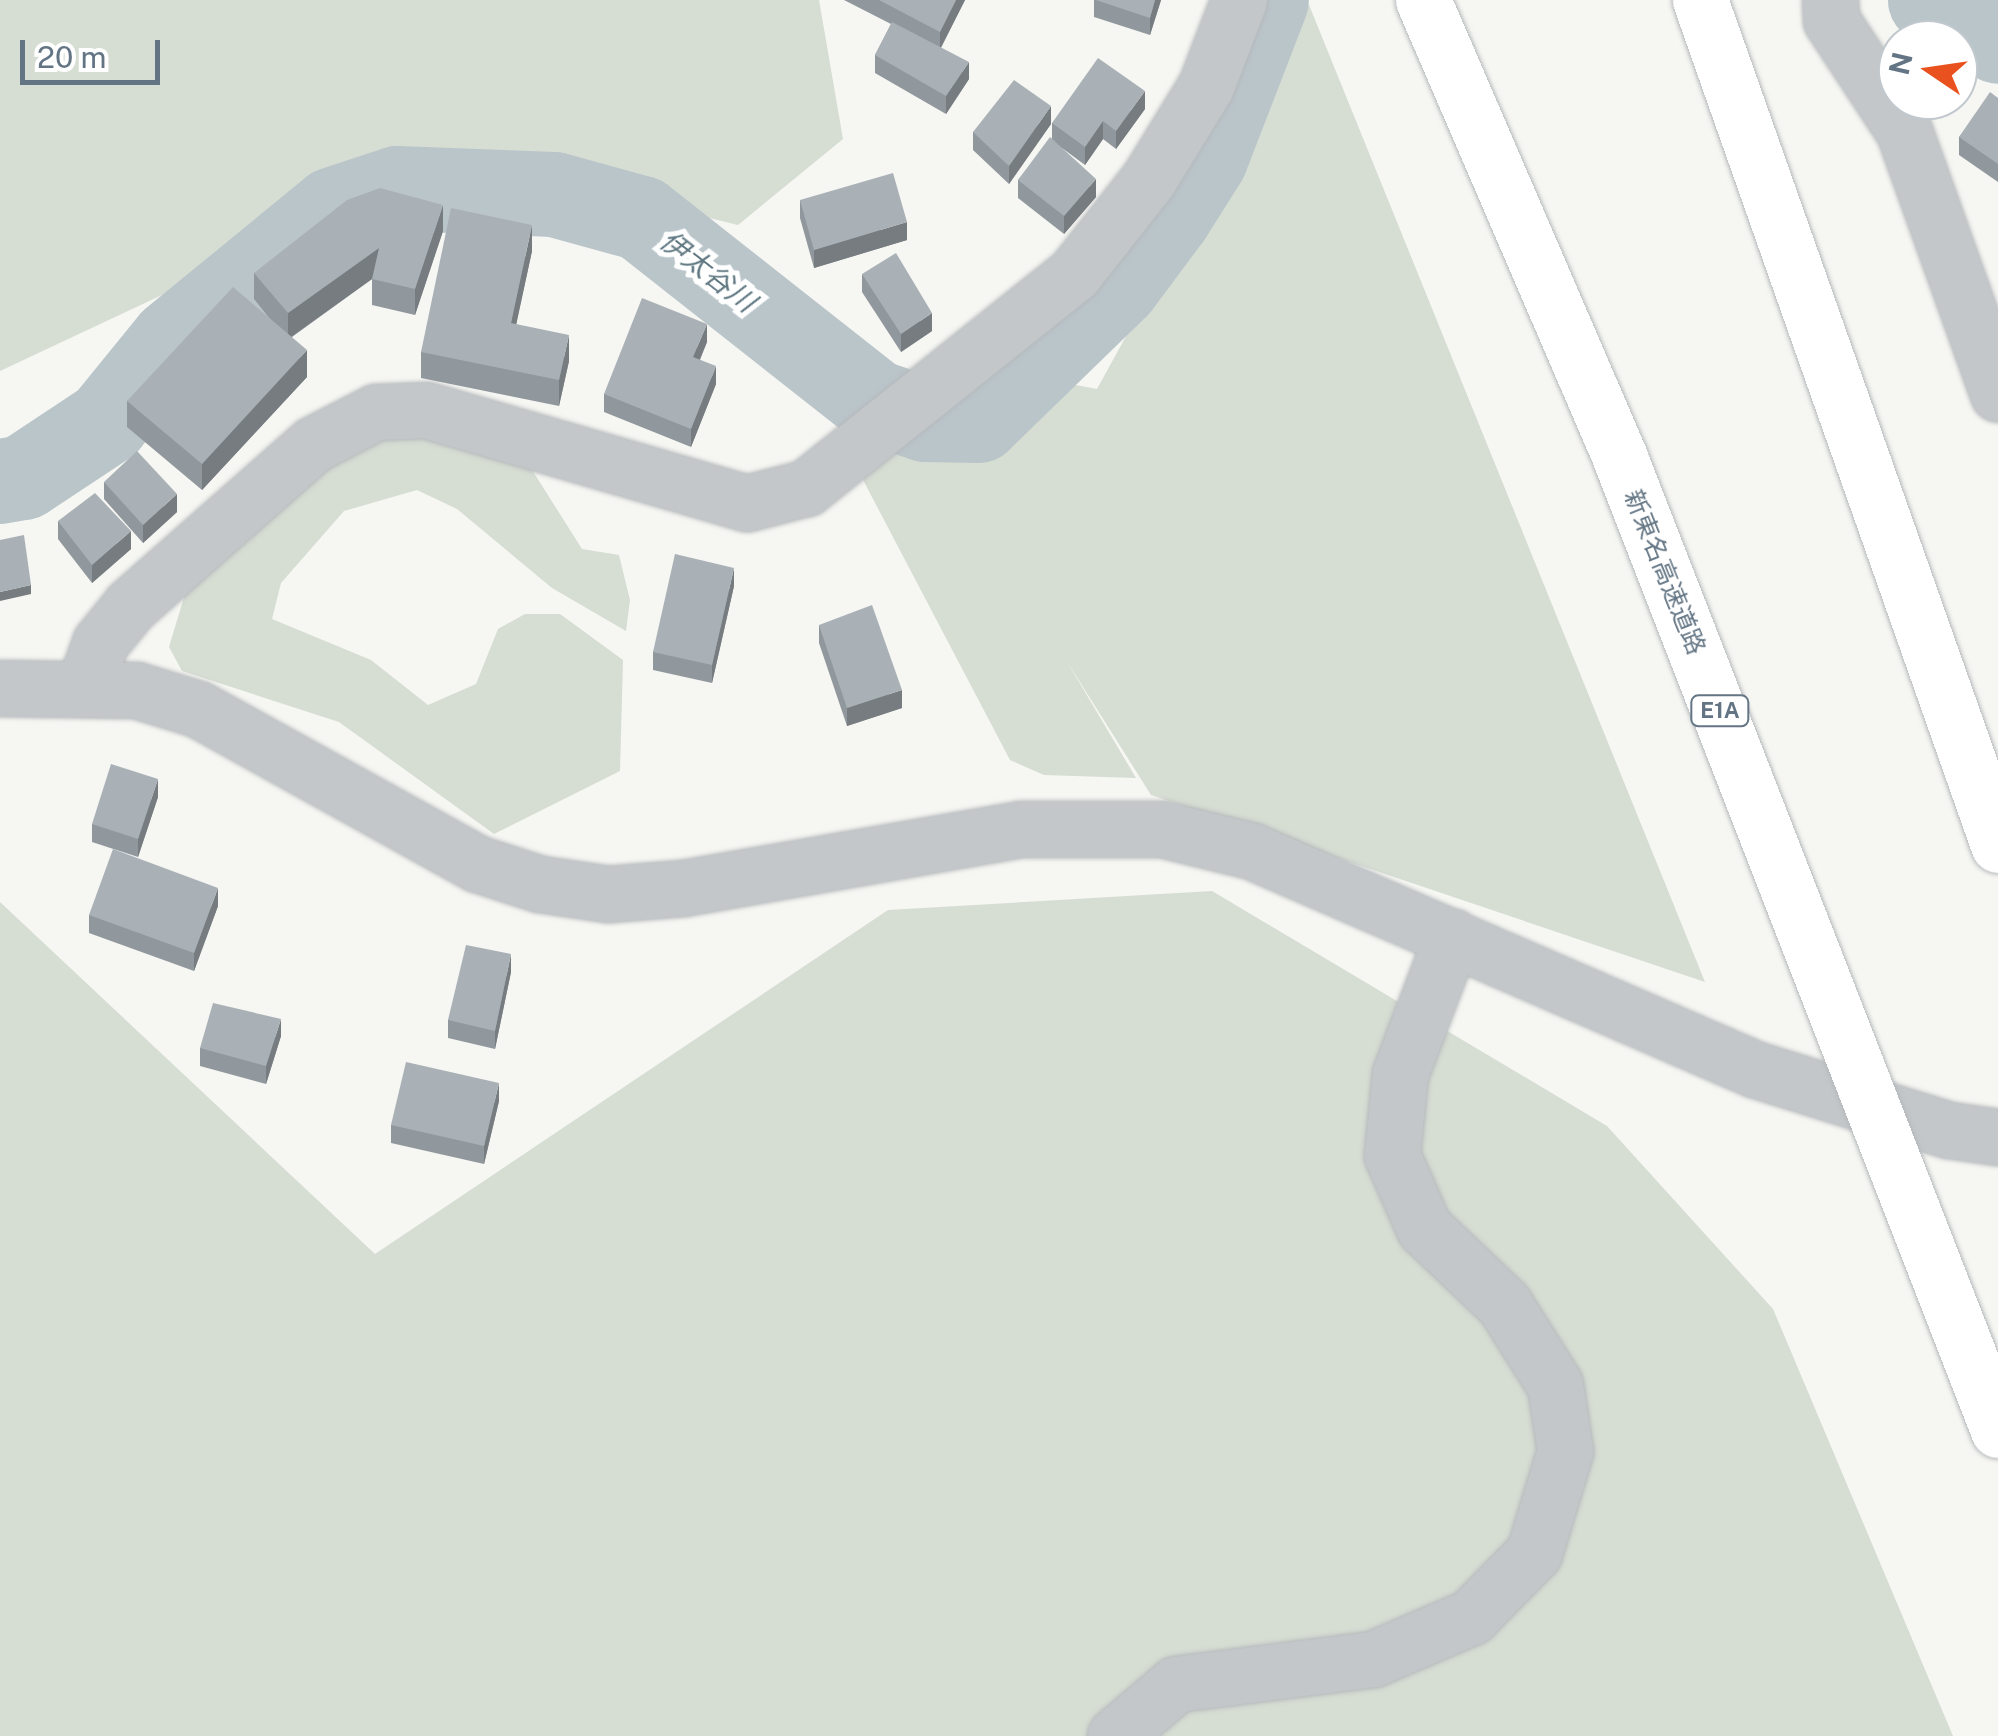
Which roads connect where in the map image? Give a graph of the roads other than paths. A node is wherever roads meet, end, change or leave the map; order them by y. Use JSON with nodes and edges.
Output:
{"nodes":[{"id":1,"x":1238,"y":0,"type":"edge"},
{"id":2,"x":1422,"y":0,"type":"edge"},
{"id":3,"x":1700,"y":0,"type":"edge"},
{"id":4,"x":1830,"y":0,"type":"edge"},
{"id":5,"x":1998,"y":394,"type":"edge"},
{"id":6,"x":85,"y":685,"type":"junction"},
{"id":7,"x":0,"y":688,"type":"edge"},
{"id":8,"x":1998,"y":845,"type":"edge"},
{"id":9,"x":1452,"y":936,"type":"junction"},
{"id":10,"x":1998,"y":1138,"type":"edge"},
{"id":11,"x":1998,"y":1430,"type":"edge"},
{"id":12,"x":1115,"y":1736,"type":"edge"}],
"edges":[{"from":1,"to":6,"type":"street"},
{"from":2,"to":11,"type":"highway","name":"新東名高速道路","number":"E1A","bridge":true},
{"from":3,"to":8,"type":"highway"},
{"from":4,"to":5,"type":"street"},
{"from":6,"to":7,"type":"street"},
{"from":6,"to":9,"type":"street"},
{"from":9,"to":10,"type":"street"},
{"from":9,"to":12,"type":"street"}]}
